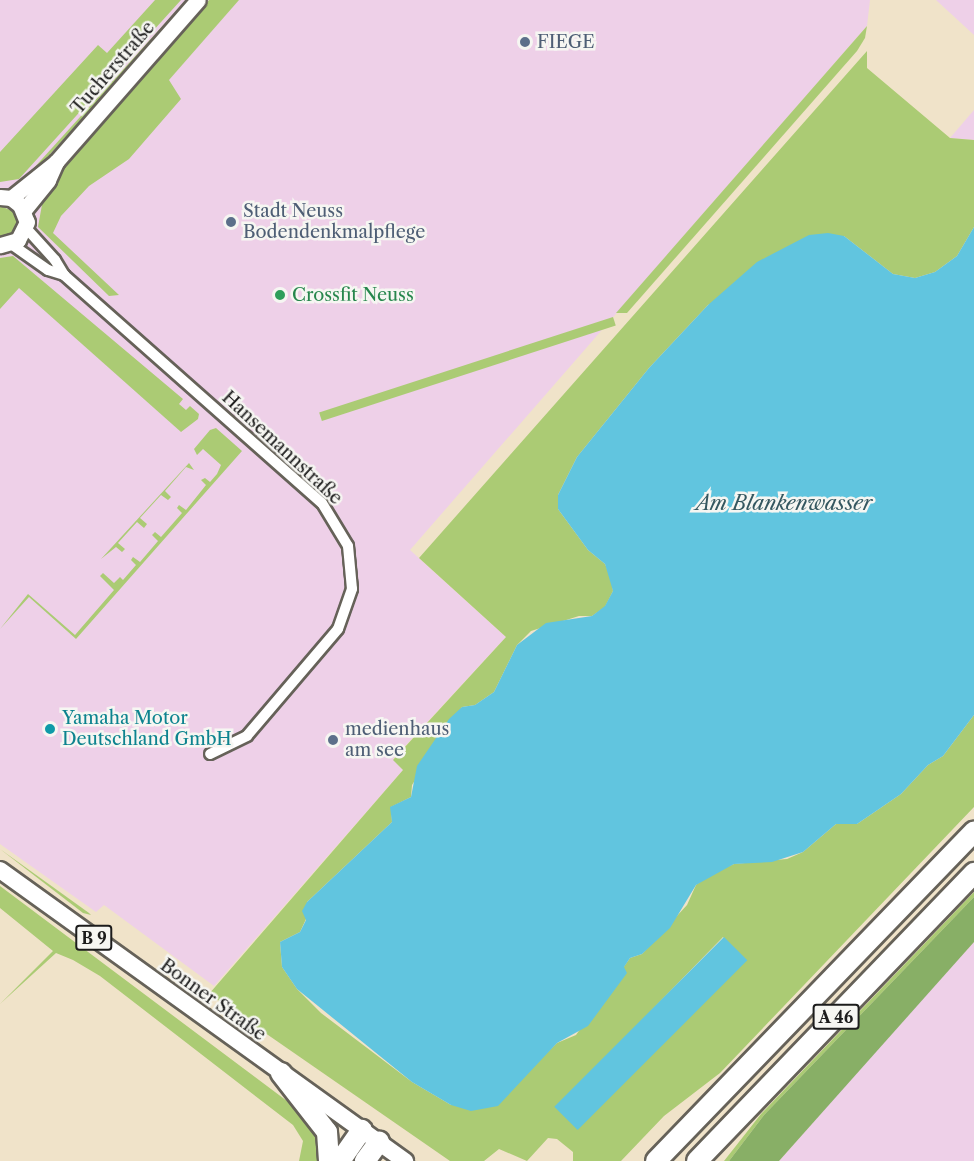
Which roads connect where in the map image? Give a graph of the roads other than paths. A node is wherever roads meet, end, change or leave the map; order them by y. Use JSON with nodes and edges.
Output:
{"nodes":[{"id":1,"x":198,"y":0,"type":"edge"},
{"id":2,"x":56,"y":162,"type":"junction"},
{"id":3,"x":6,"y":198,"type":"edge"},
{"id":4,"x":24,"y":210,"type":"junction"},
{"id":5,"x":26,"y":228,"type":"junction"},
{"id":6,"x":6,"y":244,"type":"edge"},
{"id":7,"x":64,"y":275,"type":"junction"},
{"id":8,"x":210,"y":754,"type":"dead end"},
{"id":9,"x":974,"y":832,"type":"edge"},
{"id":10,"x":0,"y":870,"type":"edge"},
{"id":11,"x":974,"y":873,"type":"edge"},
{"id":12,"x":281,"y":1073,"type":"junction"},
{"id":13,"x":362,"y":1130,"type":"junction"},
{"id":14,"x":379,"y":1142,"type":"junction"},
{"id":15,"x":330,"y":1161,"type":"edge"},
{"id":16,"x":340,"y":1161,"type":"edge"},
{"id":17,"x":365,"y":1161,"type":"edge"},
{"id":18,"x":405,"y":1161,"type":"edge"},
{"id":19,"x":656,"y":1161,"type":"edge"},
{"id":20,"x":697,"y":1161,"type":"edge"}],
"edges":[{"from":1,"to":2,"type":"main road","name":"Tucherstraße"},
{"from":2,"to":3,"type":"main road","name":"Tucherstraße"},
{"from":2,"to":4,"type":"main road","name":"Tucherstraße"},
{"from":3,"to":4,"type":"main road"},
{"from":4,"to":5,"type":"main road"},
{"from":5,"to":6,"type":"main road"},
{"from":5,"to":7,"type":"street","name":"Hansemannstraße"},
{"from":6,"to":7,"type":"street","name":"Hansemannstraße"},
{"from":7,"to":8,"type":"street","name":"Hansemannstraße"},
{"from":9,"to":19,"type":"highway","number":"A 46"},
{"from":10,"to":12,"type":"main road","name":"Bonner Straße","number":"B 9"},
{"from":11,"to":20,"type":"highway","number":"A 46"},
{"from":12,"to":13,"type":"main road","name":"Bonner Straße","number":"B 9"},
{"from":12,"to":15,"type":"highway"},
{"from":13,"to":14,"type":"main road","name":"Bonner Straße","number":"B 9"},
{"from":13,"to":16,"type":"highway"},
{"from":14,"to":17,"type":"highway"},
{"from":14,"to":18,"type":"main road","name":"Bonner Straße","number":"B 9"}]}
